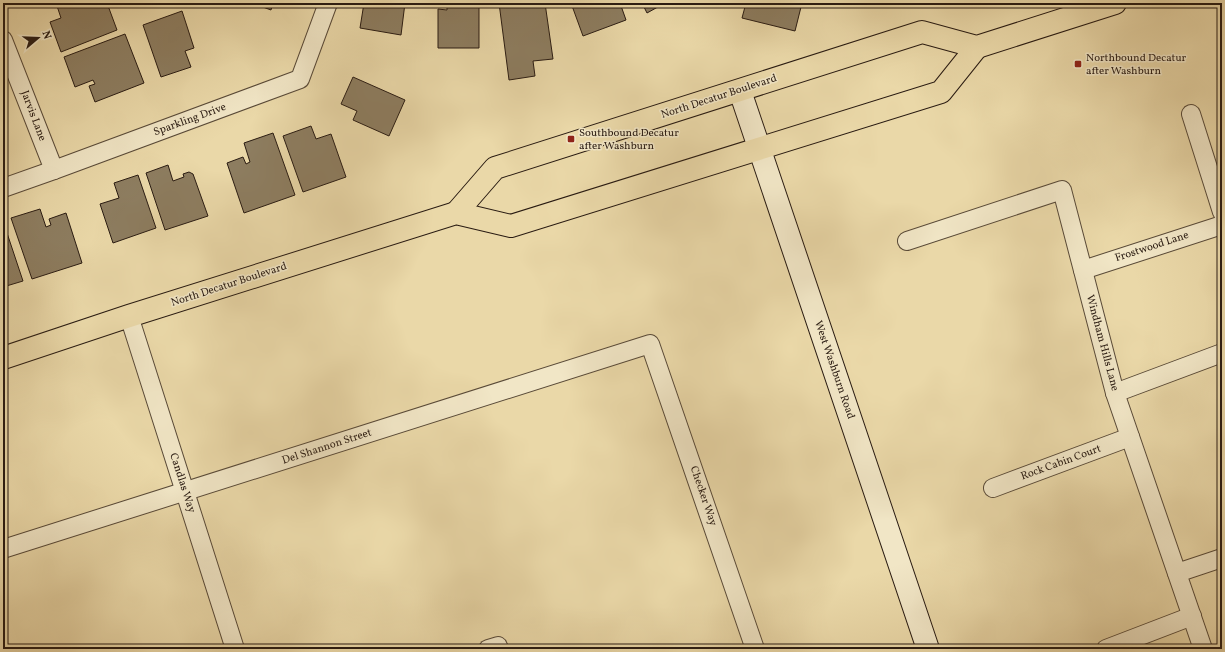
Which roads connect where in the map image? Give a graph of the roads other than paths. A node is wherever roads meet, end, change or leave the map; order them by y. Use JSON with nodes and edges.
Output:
{"nodes":[{"id":1,"x":328,"y":3,"type":"edge"},
{"id":2,"x":1115,"y":3,"type":"edge"},
{"id":3,"x":3,"y":40,"type":"edge"},
{"id":4,"x":977,"y":47,"type":"junction"},
{"id":5,"x":740,"y":91,"type":"junction"},
{"id":6,"x":1191,"y":114,"type":"dead end"},
{"id":7,"x":760,"y":148,"type":"junction"},
{"id":8,"x":54,"y":170,"type":"junction"},
{"id":9,"x":3,"y":188,"type":"edge"},
{"id":10,"x":1222,"y":212,"type":"edge"},
{"id":11,"x":456,"y":213,"type":"junction"},
{"id":12,"x":1222,"y":225,"type":"edge"},
{"id":13,"x":907,"y":241,"type":"dead end"},
{"id":14,"x":1083,"y":270,"type":"junction"},
{"id":15,"x":130,"y":316,"type":"junction"},
{"id":16,"x":650,"y":344,"type":"joint"},
{"id":17,"x":1222,"y":353,"type":"edge"},
{"id":18,"x":3,"y":358,"type":"edge"},
{"id":19,"x":1115,"y":393,"type":"junction"},
{"id":20,"x":1130,"y":437,"type":"junction"},
{"id":21,"x":992,"y":488,"type":"dead end"},
{"id":22,"x":185,"y":492,"type":"junction"},
{"id":23,"x":3,"y":549,"type":"edge"},
{"id":24,"x":1222,"y":558,"type":"edge"},
{"id":25,"x":1177,"y":573,"type":"junction"},
{"id":26,"x":1192,"y":616,"type":"junction"},
{"id":27,"x":235,"y":649,"type":"edge"},
{"id":28,"x":755,"y":649,"type":"edge"},
{"id":29,"x":928,"y":649,"type":"edge"},
{"id":30,"x":1106,"y":649,"type":"edge"},
{"id":31,"x":1203,"y":649,"type":"edge"}],
"edges":[{"from":1,"to":8,"type":"street","name":"Sparkling Drive"},
{"from":2,"to":4,"type":"main road"},
{"from":3,"to":8,"type":"street","name":"Jarvis Lane"},
{"from":4,"to":5,"type":"main road","name":"North Decatur Boulevard"},
{"from":4,"to":7,"type":"main road"},
{"from":5,"to":7,"type":"street","name":"West Washburn Road"},
{"from":5,"to":11,"type":"main road","name":"North Decatur Boulevard"},
{"from":6,"to":10,"type":"street"},
{"from":7,"to":11,"type":"main road"},
{"from":7,"to":29,"type":"street","name":"West Washburn Road"},
{"from":8,"to":9,"type":"street","name":"Sparkling Drive"},
{"from":11,"to":15,"type":"main road","name":"North Decatur Boulevard"},
{"from":12,"to":14,"type":"street","name":"Frostwood Lane"},
{"from":13,"to":14,"type":"street","name":"Windham Hills Lane"},
{"from":14,"to":19,"type":"street","name":"Windham Hills Lane"},
{"from":15,"to":18,"type":"main road","name":"North Decatur Boulevard"},
{"from":15,"to":22,"type":"street","name":"Candlas Way"},
{"from":16,"to":22,"type":"street","name":"Del Shannon Street"},
{"from":16,"to":28,"type":"street","name":"Checker Way"},
{"from":17,"to":19,"type":"street"},
{"from":19,"to":20,"type":"street","name":"Windham Hills Lane"},
{"from":20,"to":21,"type":"street","name":"Rock Cabin Court"},
{"from":20,"to":25,"type":"street","name":"Windham Hills Lane"},
{"from":22,"to":23,"type":"street","name":"Del Shannon Street"},
{"from":22,"to":27,"type":"street","name":"Candlas Way"},
{"from":24,"to":25,"type":"street"},
{"from":25,"to":26,"type":"street","name":"Windham Hills Lane"},
{"from":26,"to":30,"type":"street"},
{"from":26,"to":31,"type":"street","name":"Windham Hills Lane"}]}
